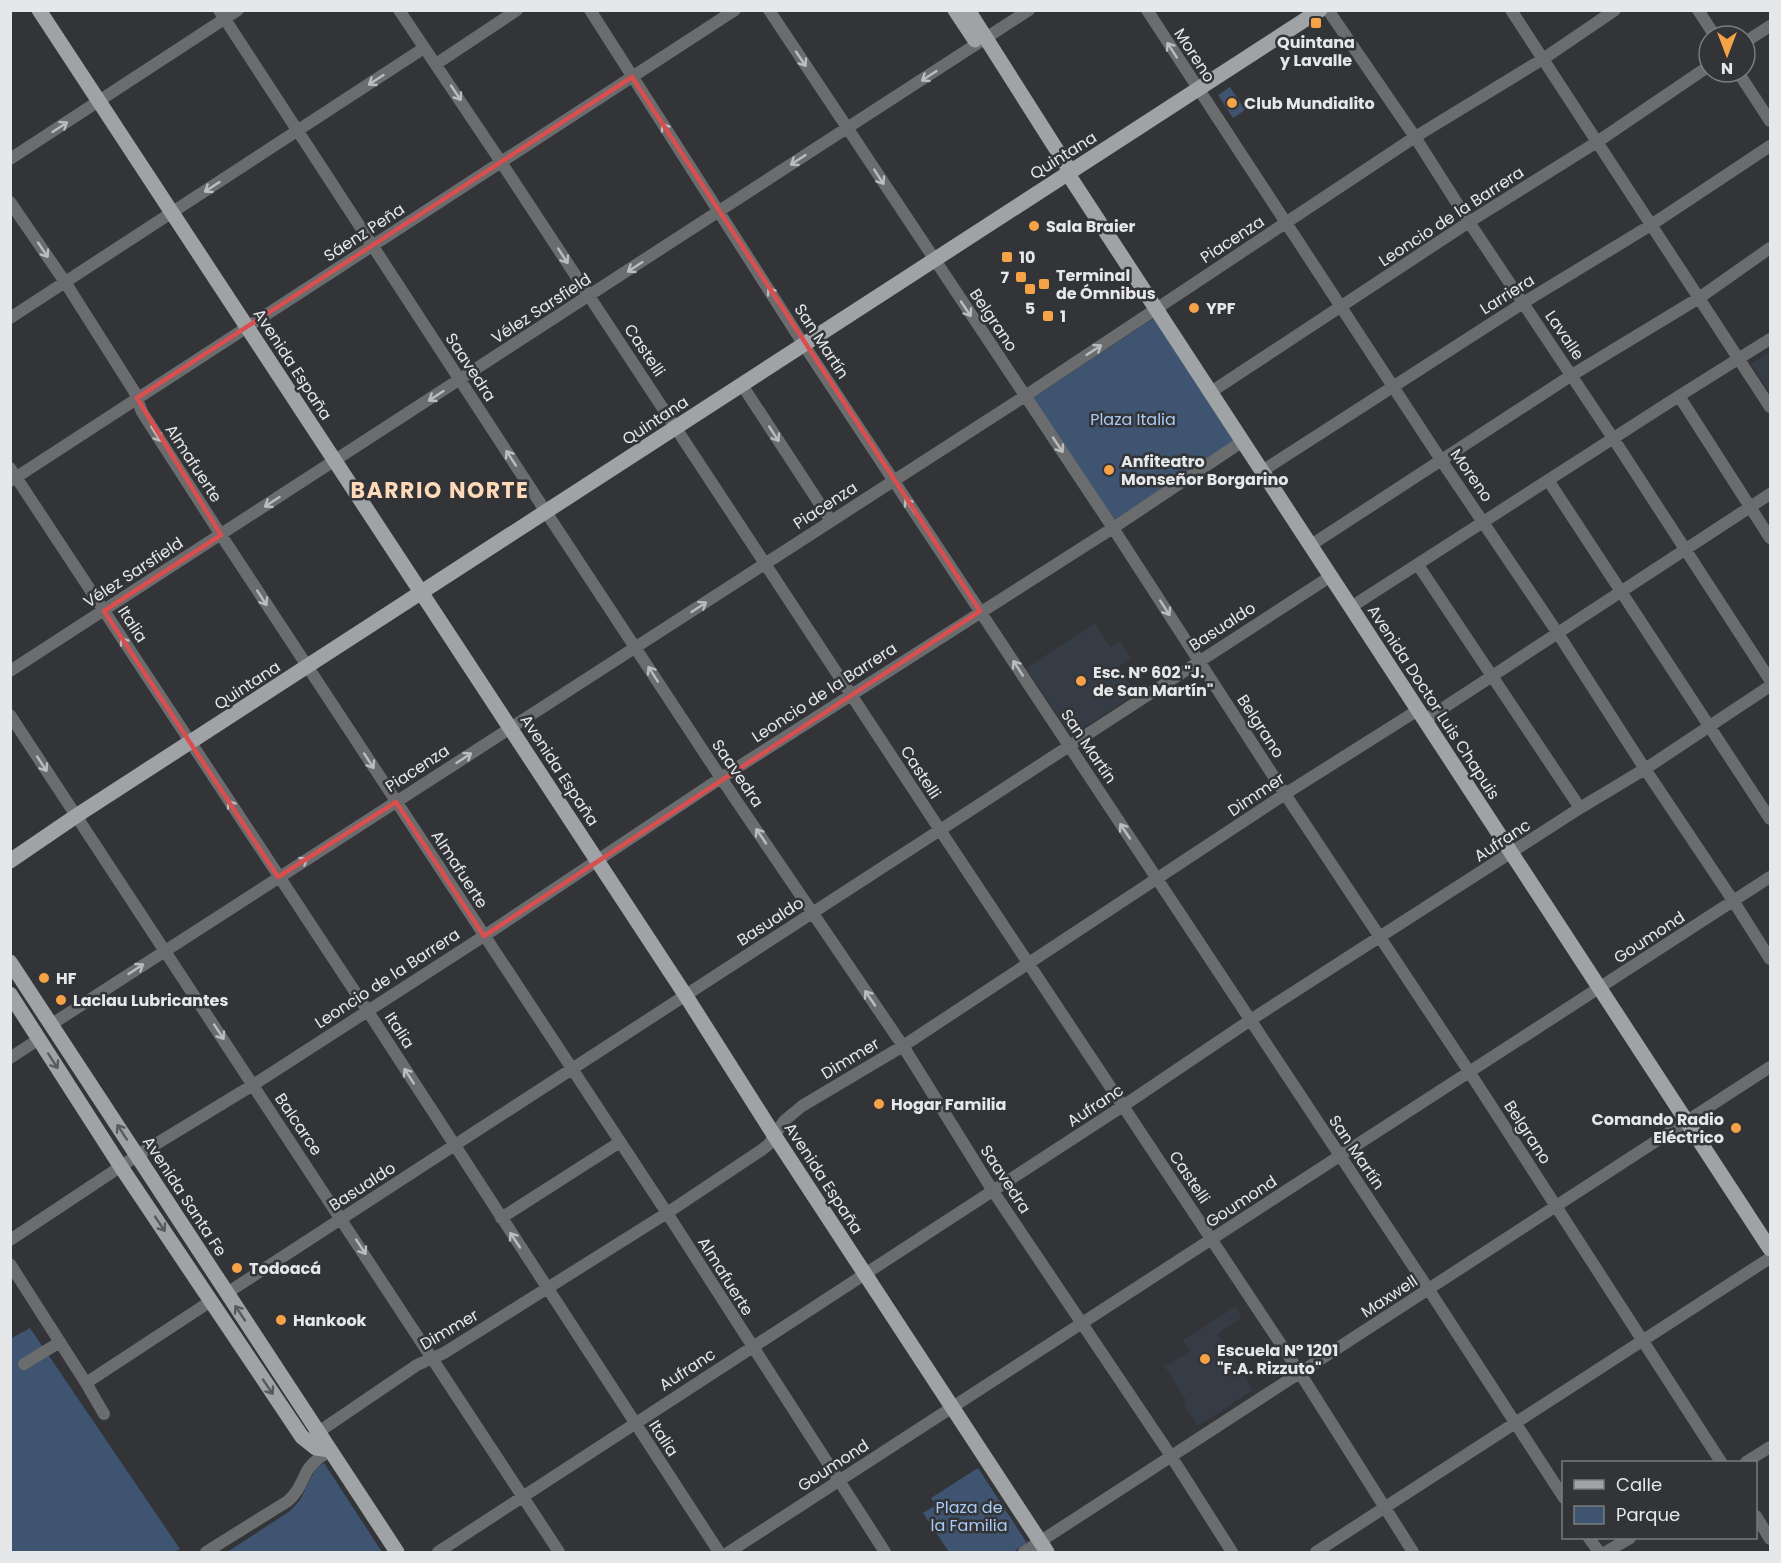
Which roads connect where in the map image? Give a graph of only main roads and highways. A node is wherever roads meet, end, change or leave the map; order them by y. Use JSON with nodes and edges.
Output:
{"nodes":[{"id":1,"x":39,"y":10,"type":"edge"},
{"id":2,"x":955,"y":10,"type":"edge"},
{"id":3,"x":968,"y":10,"type":"edge"},
{"id":4,"x":1320,"y":10,"type":"edge"},
{"id":5,"x":982,"y":42,"type":"junction"},
{"id":6,"x":1068,"y":174,"type":"junction"},
{"id":7,"x":422,"y":592,"type":"junction"},
{"id":8,"x":10,"y":861,"type":"edge"},
{"id":9,"x":10,"y":962,"type":"edge"},
{"id":10,"x":10,"y":994,"type":"edge"},
{"id":11,"x":1770,"y":1249,"type":"edge"},
{"id":12,"x":330,"y":1450,"type":"junction"},
{"id":13,"x":1043,"y":1547,"type":"edge"},
{"id":14,"x":397,"y":1552,"type":"edge"}],
"edges":[{"from":1,"to":7,"type":"main road","name":"Avenida España"},
{"from":2,"to":5,"type":"main road"},
{"from":3,"to":5,"type":"main road"},
{"from":4,"to":6,"type":"main road","name":"Quintana"},
{"from":5,"to":6,"type":"main road","name":"Avenida Doctor Luis Chapuis"},
{"from":6,"to":7,"type":"main road","name":"Quintana"},
{"from":6,"to":11,"type":"main road","name":"Avenida Doctor Luis Chapuis"},
{"from":7,"to":8,"type":"main road","name":"Quintana"},
{"from":7,"to":13,"type":"main road","name":"Avenida España"},
{"from":12,"to":9,"type":"main road","name":"Avenida Santa Fe","one_way":true},
{"from":10,"to":12,"type":"main road","one_way":true},
{"from":12,"to":14,"type":"main road","name":"Avenida Santa Fe"}]}
